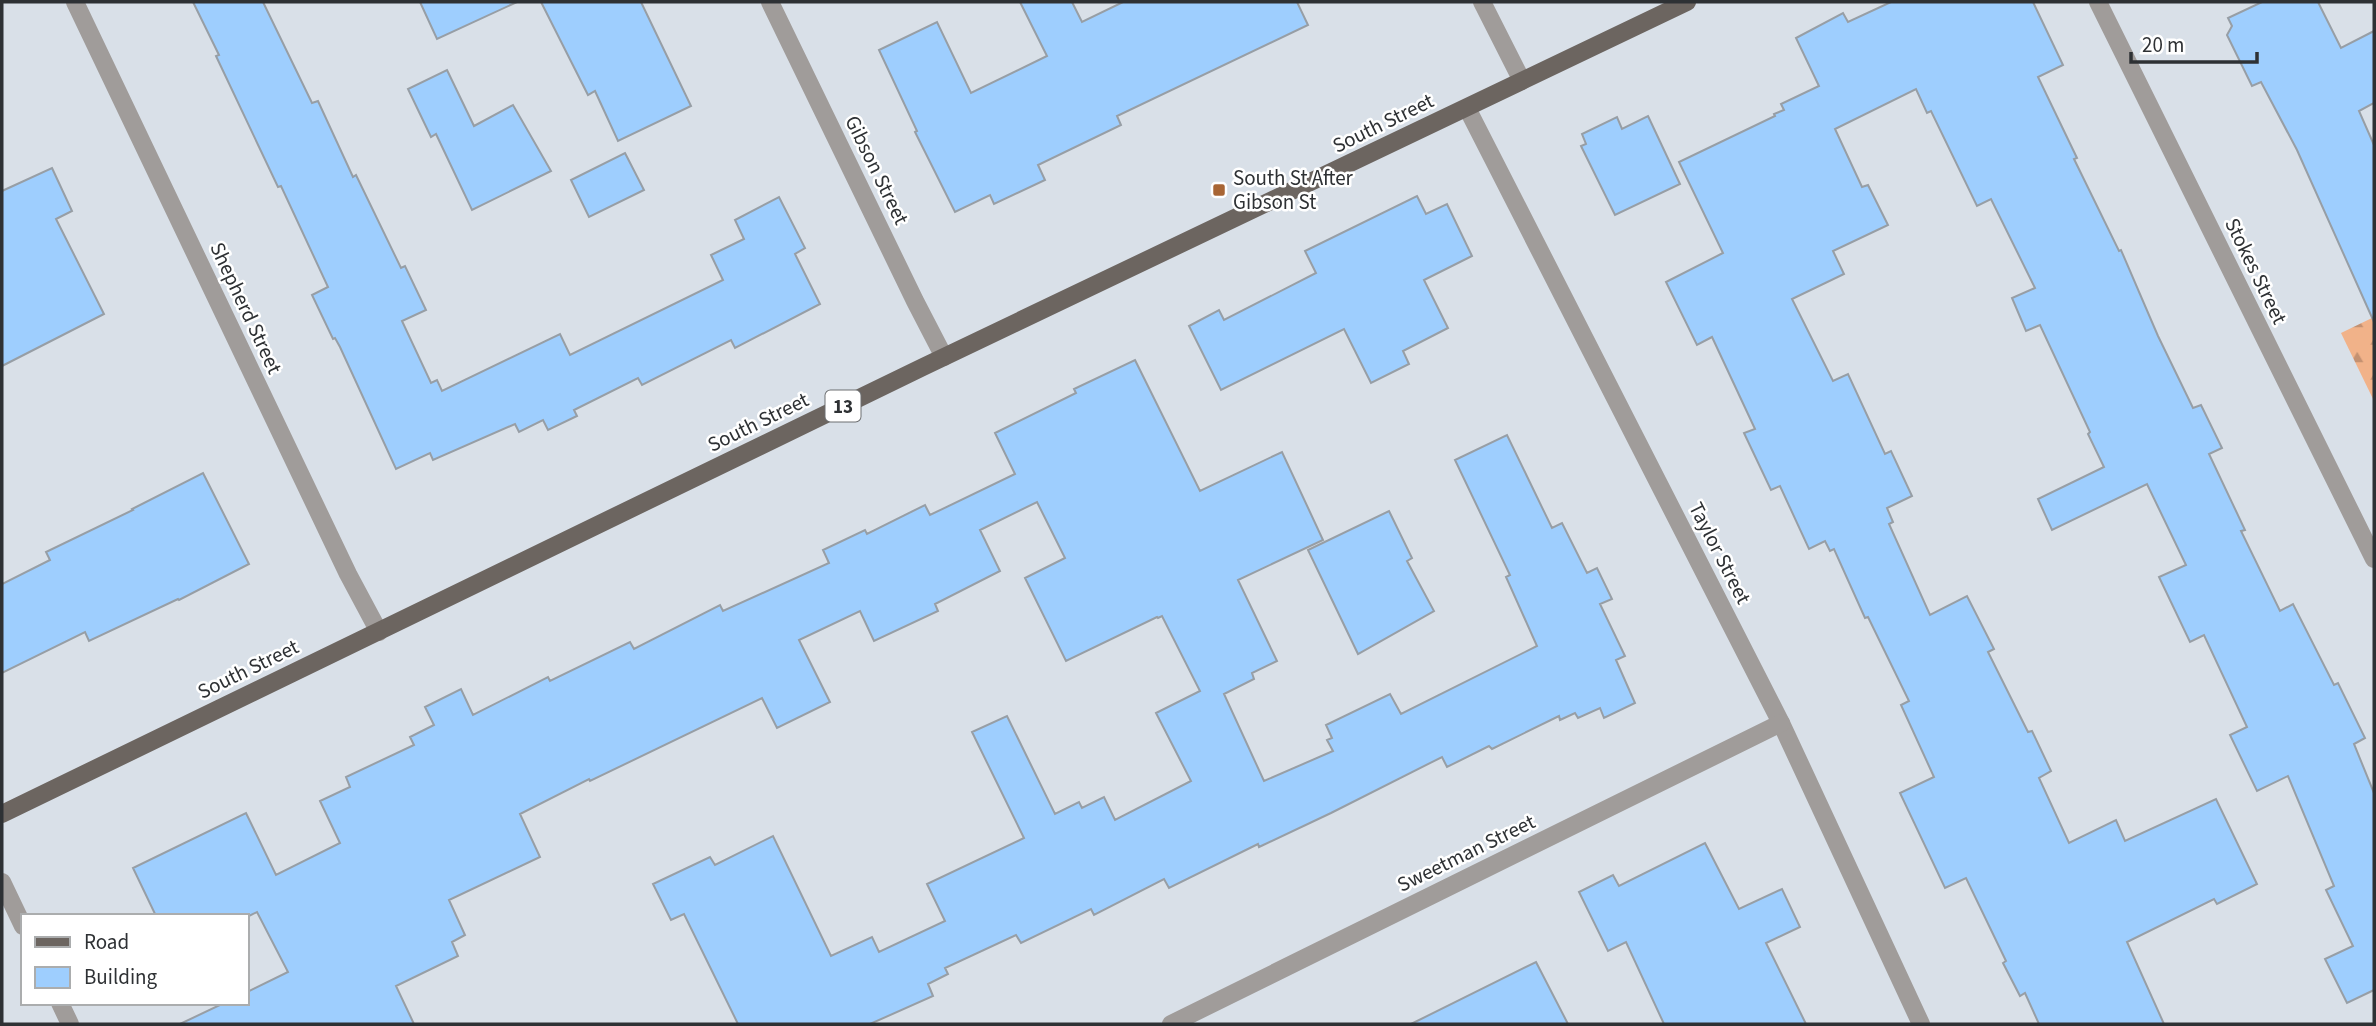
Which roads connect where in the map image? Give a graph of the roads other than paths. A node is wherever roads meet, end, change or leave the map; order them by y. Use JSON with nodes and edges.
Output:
{"nodes":[{"id":1,"x":75,"y":2,"type":"edge"},
{"id":2,"x":770,"y":2,"type":"edge"},
{"id":3,"x":1482,"y":2,"type":"edge"},
{"id":4,"x":1687,"y":2,"type":"edge"},
{"id":5,"x":2098,"y":2,"type":"edge"},
{"id":6,"x":1522,"y":81,"type":"junction"},
{"id":7,"x":1467,"y":108,"type":"junction"},
{"id":8,"x":944,"y":358,"type":"junction"},
{"id":9,"x":2374,"y":559,"type":"edge"},
{"id":10,"x":379,"y":632,"type":"junction"},
{"id":11,"x":1781,"y":723,"type":"junction"},
{"id":12,"x":2,"y":814,"type":"edge"},
{"id":13,"x":2,"y":882,"type":"edge"},
{"id":14,"x":21,"y":922,"type":"edge"},
{"id":15,"x":61,"y":1005,"type":"edge"},
{"id":16,"x":70,"y":1024,"type":"edge"},
{"id":17,"x":1171,"y":1024,"type":"edge"},
{"id":18,"x":1921,"y":1024,"type":"edge"}],
"edges":[{"from":1,"to":10,"type":"street","name":"Shepherd Street"},
{"from":2,"to":8,"type":"street","name":"Gibson Street"},
{"from":3,"to":6,"type":"street"},
{"from":4,"to":6,"type":"main road","name":"South Street","number":"13"},
{"from":5,"to":9,"type":"street","name":"Stokes Street"},
{"from":6,"to":7,"type":"main road","name":"South Street","number":"13"},
{"from":7,"to":8,"type":"main road","name":"South Street","number":"13"},
{"from":7,"to":11,"type":"street","name":"Taylor Street"},
{"from":8,"to":10,"type":"main road","name":"South Street","number":"13"},
{"from":10,"to":12,"type":"main road","name":"South Street","number":"13"},
{"from":11,"to":17,"type":"street","name":"Sweetman Street"},
{"from":11,"to":18,"type":"street","name":"Taylor Street"},
{"from":13,"to":14,"type":"street"},
{"from":15,"to":16,"type":"street"}]}
